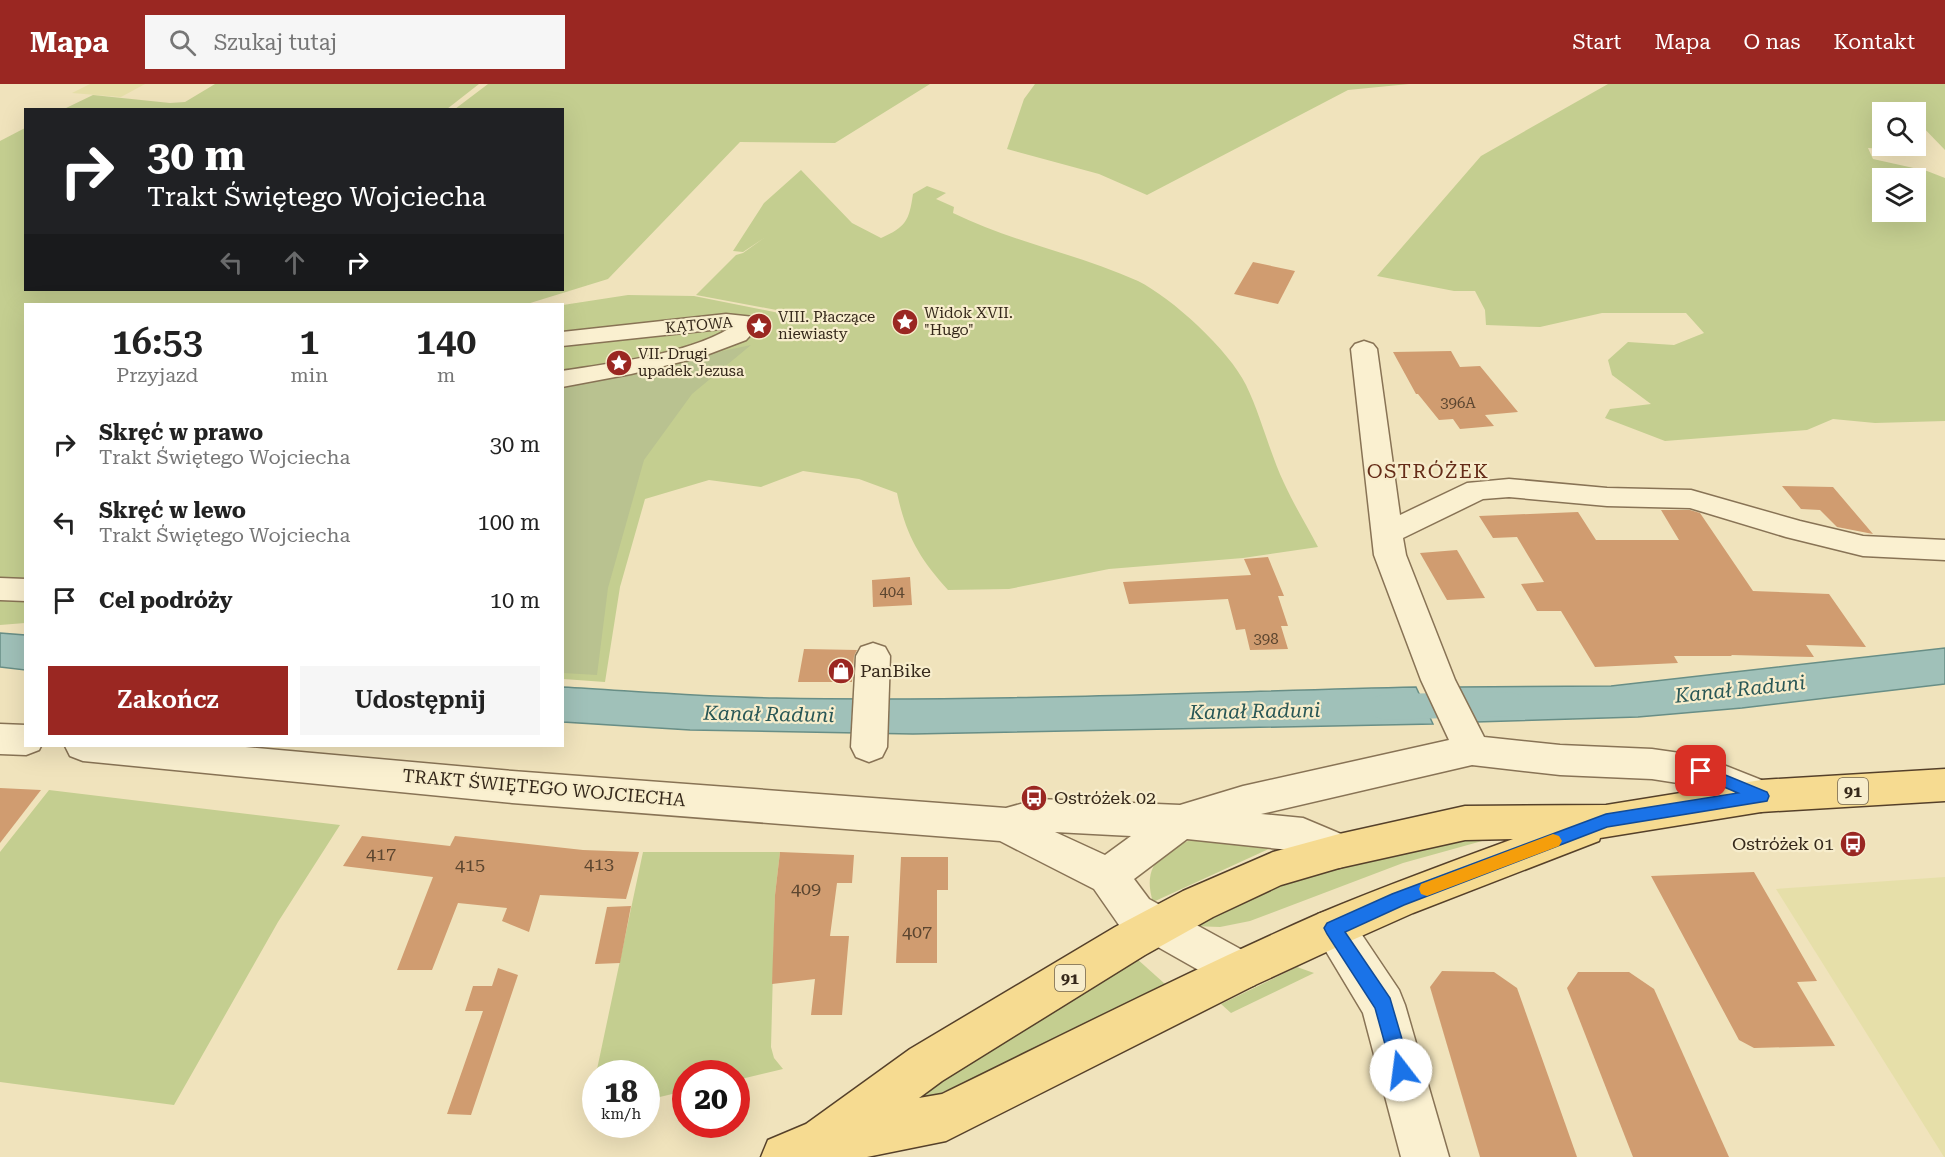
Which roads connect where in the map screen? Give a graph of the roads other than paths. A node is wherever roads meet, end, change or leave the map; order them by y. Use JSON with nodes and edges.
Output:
{"nodes":[{"id":1,"x":564,"y":339,"type":"edge"},
{"id":2,"x":1364,"y":349,"type":"dead end"},
{"id":3,"x":564,"y":379,"type":"edge"},
{"id":4,"x":1388,"y":533,"type":"junction"},
{"id":5,"x":1945,"y":550,"type":"edge"},
{"id":6,"x":873,"y":656,"type":"dead end"},
{"id":7,"x":870,"y":727,"type":"dead end"},
{"id":8,"x":0,"y":739,"type":"edge"},
{"id":9,"x":24,"y":740,"type":"edge"},
{"id":10,"x":1467,"y":740,"type":"junction"},
{"id":11,"x":93,"y":747,"type":"edge"},
{"id":12,"x":1945,"y":785,"type":"edge"},
{"id":13,"x":1761,"y":796,"type":"junction"},
{"id":14,"x":1606,"y":820,"type":"junction"},
{"id":15,"x":1180,"y":822,"type":"junction"},
{"id":16,"x":1006,"y":825,"type":"junction"},
{"id":17,"x":1339,"y":851,"type":"junction"},
{"id":18,"x":1108,"y":876,"type":"junction"},
{"id":19,"x":1158,"y":926,"type":"junction"},
{"id":20,"x":1333,"y":928,"type":"junction"},
{"id":21,"x":1240,"y":970,"type":"junction"},
{"id":22,"x":804,"y":1149,"type":"edge"},
{"id":23,"x":1425,"y":1157,"type":"edge"}],
"edges":[{"from":1,"to":3,"type":"street","name":"KĄTOWA"},
{"from":2,"to":4,"type":"street"},
{"from":4,"to":5,"type":"street"},
{"from":4,"to":10,"type":"street"},
{"from":6,"to":7,"type":"street"},
{"from":8,"to":9,"type":"street"},
{"from":10,"to":13,"type":"street","name":"TRAKT ŚWIĘTEGO WOJCIECHA"},
{"from":10,"to":15,"type":"street","name":"TRAKT ŚWIĘTEGO WOJCIECHA"},
{"from":11,"to":16,"type":"street","name":"TRAKT ŚWIĘTEGO WOJCIECHA"},
{"from":12,"to":13,"type":"main road","name":"TRAKT ŚWIĘTEGO WOJCIECHA","number":"91"},
{"from":13,"to":14,"type":"main road","name":"TRAKT ŚWIĘTEGO WOJCIECHA","number":"91"},
{"from":14,"to":17,"type":"main road","name":"TRAKT ŚWIĘTEGO WOJCIECHA","number":"91"},
{"from":14,"to":20,"type":"main road","name":"TRAKT ŚWIĘTEGO WOJCIECHA","number":"91"},
{"from":15,"to":16,"type":"street","name":"TRAKT ŚWIĘTEGO WOJCIECHA"},
{"from":15,"to":17,"type":"street","name":"TRAKT ŚWIĘTEGO WOJCIECHA"},
{"from":15,"to":18,"type":"street","name":"TRAKT ŚWIĘTEGO WOJCIECHA"},
{"from":16,"to":18,"type":"street","name":"TRAKT ŚWIĘTEGO WOJCIECHA"},
{"from":17,"to":19,"type":"main road","name":"TRAKT ŚWIĘTEGO WOJCIECHA","number":"91"},
{"from":18,"to":19,"type":"street","name":"TRAKT ŚWIĘTEGO WOJCIECHA"},
{"from":19,"to":21,"type":"street","name":"TRAKT ŚWIĘTEGO WOJCIECHA"},
{"from":19,"to":22,"type":"main road","name":"TRAKT ŚWIĘTEGO WOJCIECHA","number":"91"},
{"from":20,"to":21,"type":"main road","name":"TRAKT ŚWIĘTEGO WOJCIECHA","number":"91"},
{"from":20,"to":23,"type":"street"},
{"from":21,"to":22,"type":"main road","name":"TRAKT ŚWIĘTEGO WOJCIECHA","number":"91"}]}
